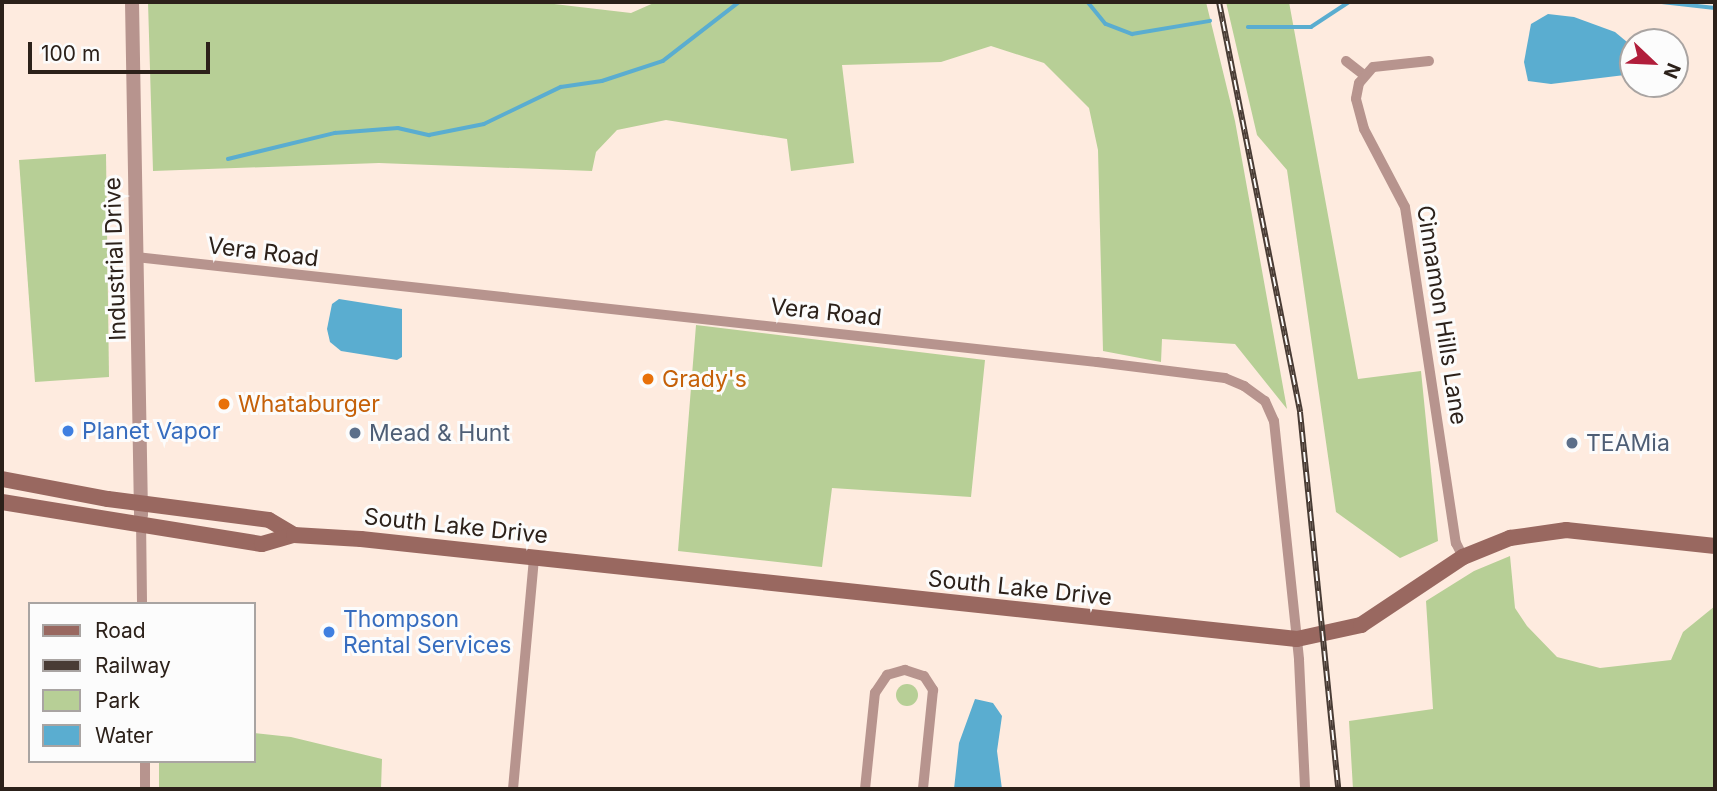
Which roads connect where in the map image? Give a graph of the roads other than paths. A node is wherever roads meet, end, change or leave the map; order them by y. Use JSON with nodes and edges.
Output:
{"nodes":[{"id":1,"x":132,"y":2,"type":"edge"},
{"id":2,"x":1346,"y":61,"type":"dead end"},
{"id":3,"x":1429,"y":61,"type":"dead end"},
{"id":4,"x":1364,"y":75,"type":"junction"},
{"id":5,"x":136,"y":257,"type":"junction"},
{"id":6,"x":2,"y":479,"type":"edge"},
{"id":7,"x":2,"y":502,"type":"edge"},
{"id":8,"x":141,"y":515,"type":"junction"},
{"id":9,"x":294,"y":535,"type":"junction"},
{"id":10,"x":1715,"y":546,"type":"edge"},
{"id":11,"x":1463,"y":557,"type":"junction"},
{"id":12,"x":534,"y":558,"type":"junction"},
{"id":13,"x":142,"y":602,"type":"edge"},
{"id":14,"x":1297,"y":639,"type":"junction"},
{"id":15,"x":145,"y":763,"type":"edge"},
{"id":16,"x":145,"y":789,"type":"edge"},
{"id":17,"x":513,"y":789,"type":"edge"},
{"id":18,"x":865,"y":789,"type":"edge"},
{"id":19,"x":923,"y":789,"type":"edge"},
{"id":20,"x":1305,"y":789,"type":"edge"}],
"edges":[{"from":1,"to":5,"type":"street","name":"Industrial Drive"},
{"from":2,"to":4,"type":"street"},
{"from":3,"to":4,"type":"street"},
{"from":4,"to":11,"type":"street","name":"Cinnamon Hills Lane"},
{"from":5,"to":8,"type":"street","name":"Industrial Drive"},
{"from":5,"to":14,"type":"street","name":"Vera Road"},
{"from":6,"to":8,"type":"main road","name":"South Lake Drive"},
{"from":7,"to":8,"type":"main road","name":"South Lake Drive"},
{"from":8,"to":9,"type":"main road","name":"South Lake Drive"},
{"from":8,"to":9,"type":"main road","name":"South Lake Drive"},
{"from":8,"to":13,"type":"street"},
{"from":9,"to":12,"type":"main road","name":"South Lake Drive"},
{"from":10,"to":11,"type":"main road","name":"South Lake Drive"},
{"from":11,"to":14,"type":"main road","name":"South Lake Drive"},
{"from":12,"to":14,"type":"main road","name":"South Lake Drive"},
{"from":12,"to":17,"type":"street"},
{"from":14,"to":20,"type":"street","name":"Vera Road"},
{"from":15,"to":16,"type":"street"},
{"from":18,"to":19,"type":"street"}]}
